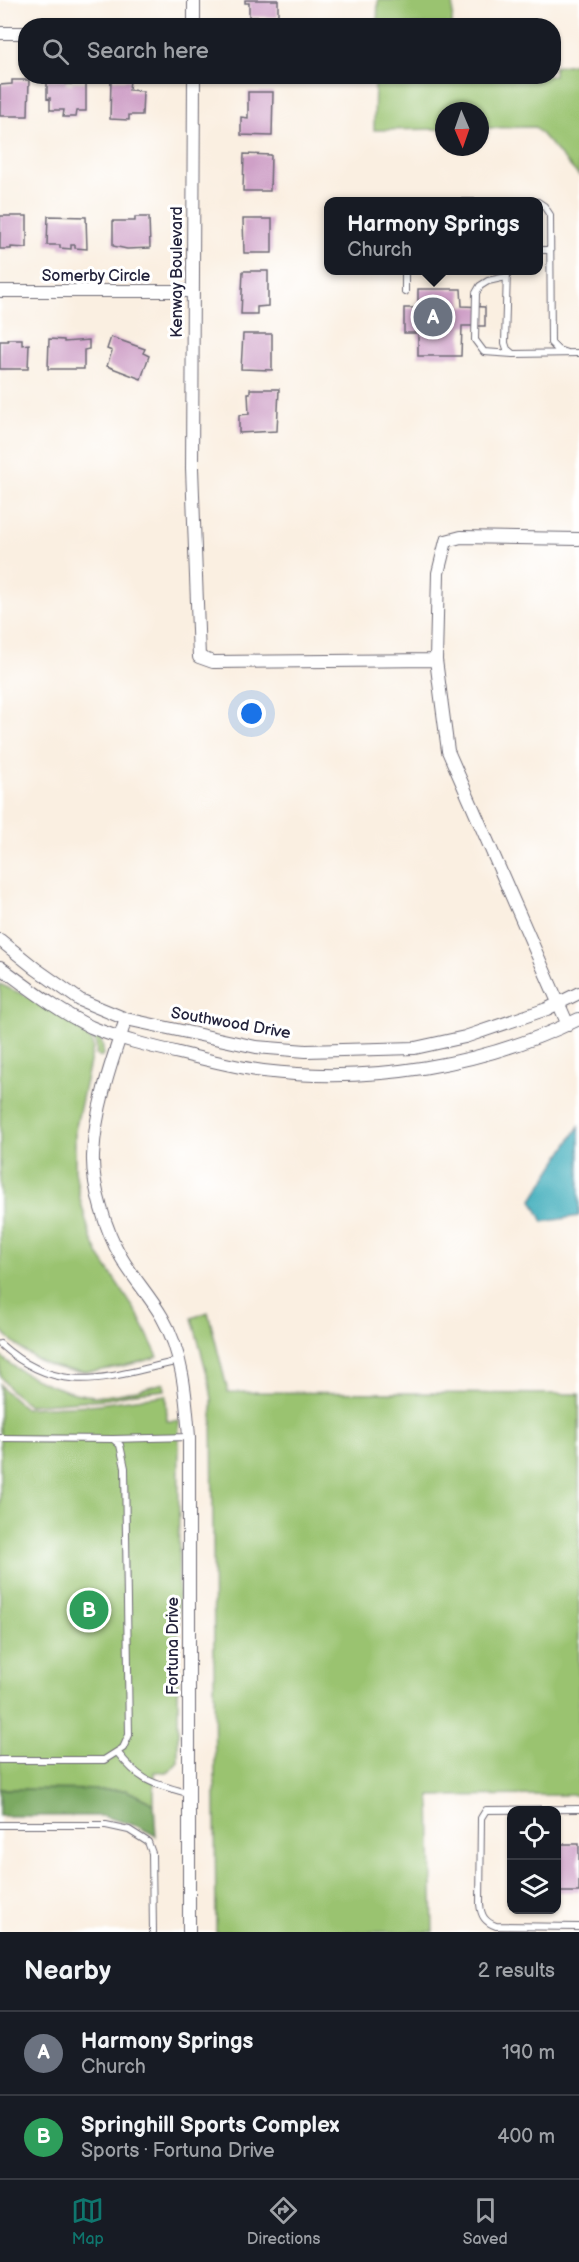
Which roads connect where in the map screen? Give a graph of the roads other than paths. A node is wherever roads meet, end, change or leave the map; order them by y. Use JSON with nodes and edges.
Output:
{"nodes":[{"id":1,"x":194,"y":0,"type":"edge"},
{"id":2,"x":194,"y":18,"type":"edge"},
{"id":3,"x":0,"y":33,"type":"edge"},
{"id":4,"x":18,"y":33,"type":"edge"},
{"id":5,"x":194,"y":84,"type":"edge"},
{"id":6,"x":543,"y":206,"type":"edge"},
{"id":7,"x":543,"y":250,"type":"edge"},
{"id":8,"x":550,"y":250,"type":"junction"},
{"id":9,"x":405,"y":275,"type":"edge"},
{"id":10,"x":504,"y":275,"type":"edge"},
{"id":11,"x":507,"y":275,"type":"edge"},
{"id":12,"x":0,"y":291,"type":"edge"},
{"id":13,"x":191,"y":291,"type":"junction"},
{"id":14,"x":405,"y":292,"type":"dead end"},
{"id":15,"x":567,"y":353,"type":"junction"},
{"id":16,"x":579,"y":353,"type":"edge"},
{"id":17,"x":513,"y":354,"type":"junction"},
{"id":18,"x":579,"y":539,"type":"edge"},
{"id":19,"x":436,"y":660,"type":"junction"},
{"id":20,"x":0,"y":940,"type":"edge"},
{"id":21,"x":0,"y":967,"type":"edge"},
{"id":22,"x":579,"y":993,"type":"edge"},
{"id":23,"x":558,"y":1004,"type":"junction"},
{"id":24,"x":126,"y":1019,"type":"junction"},
{"id":25,"x":573,"y":1022,"type":"edge"},
{"id":26,"x":119,"y":1038,"type":"junction"},
{"id":27,"x":0,"y":1344,"type":"edge"},
{"id":28,"x":180,"y":1361,"type":"junction"},
{"id":29,"x":189,"y":1437,"type":"junction"},
{"id":30,"x":0,"y":1438,"type":"edge"},
{"id":31,"x":112,"y":1439,"type":"junction"},
{"id":32,"x":117,"y":1752,"type":"junction"},
{"id":33,"x":0,"y":1760,"type":"edge"},
{"id":34,"x":188,"y":1793,"type":"junction"},
{"id":35,"x":579,"y":1809,"type":"edge"},
{"id":36,"x":0,"y":1825,"type":"edge"},
{"id":37,"x":579,"y":1927,"type":"edge"},
{"id":38,"x":153,"y":1932,"type":"edge"},
{"id":39,"x":189,"y":1932,"type":"edge"}],
"edges":[{"from":1,"to":2,"type":"street"},
{"from":3,"to":4,"type":"street"},
{"from":5,"to":13,"type":"street","name":"Kenway Boulevard"},
{"from":6,"to":8,"type":"lane"},
{"from":7,"to":8,"type":"lane"},
{"from":8,"to":15,"type":"lane"},
{"from":9,"to":14,"type":"lane"},
{"from":10,"to":17,"type":"lane"},
{"from":11,"to":17,"type":"lane"},
{"from":12,"to":13,"type":"street","name":"Somerby Circle"},
{"from":13,"to":19,"type":"street","name":"Kenway Boulevard"},
{"from":15,"to":16,"type":"lane"},
{"from":15,"to":17,"type":"lane"},
{"from":18,"to":19,"type":"street"},
{"from":19,"to":23,"type":"street"},
{"from":20,"to":24,"type":"street","name":"Southwood Drive"},
{"from":21,"to":26,"type":"street"},
{"from":22,"to":23,"type":"street","name":"Southwood Drive"},
{"from":23,"to":24,"type":"street","name":"Southwood Drive"},
{"from":23,"to":25,"type":"street"},
{"from":24,"to":26,"type":"street","name":"Fortuna Drive"},
{"from":25,"to":26,"type":"street"},
{"from":26,"to":28,"type":"street","name":"Fortuna Drive"},
{"from":27,"to":28,"type":"lane"},
{"from":28,"to":29,"type":"street","name":"Fortuna Drive"},
{"from":29,"to":31,"type":"lane"},
{"from":29,"to":34,"type":"street","name":"Fortuna Drive"},
{"from":30,"to":31,"type":"lane"},
{"from":31,"to":32,"type":"lane"},
{"from":32,"to":33,"type":"lane"},
{"from":32,"to":34,"type":"lane"},
{"from":34,"to":39,"type":"street","name":"Fortuna Drive"},
{"from":35,"to":37,"type":"lane"},
{"from":36,"to":38,"type":"lane"}]}
